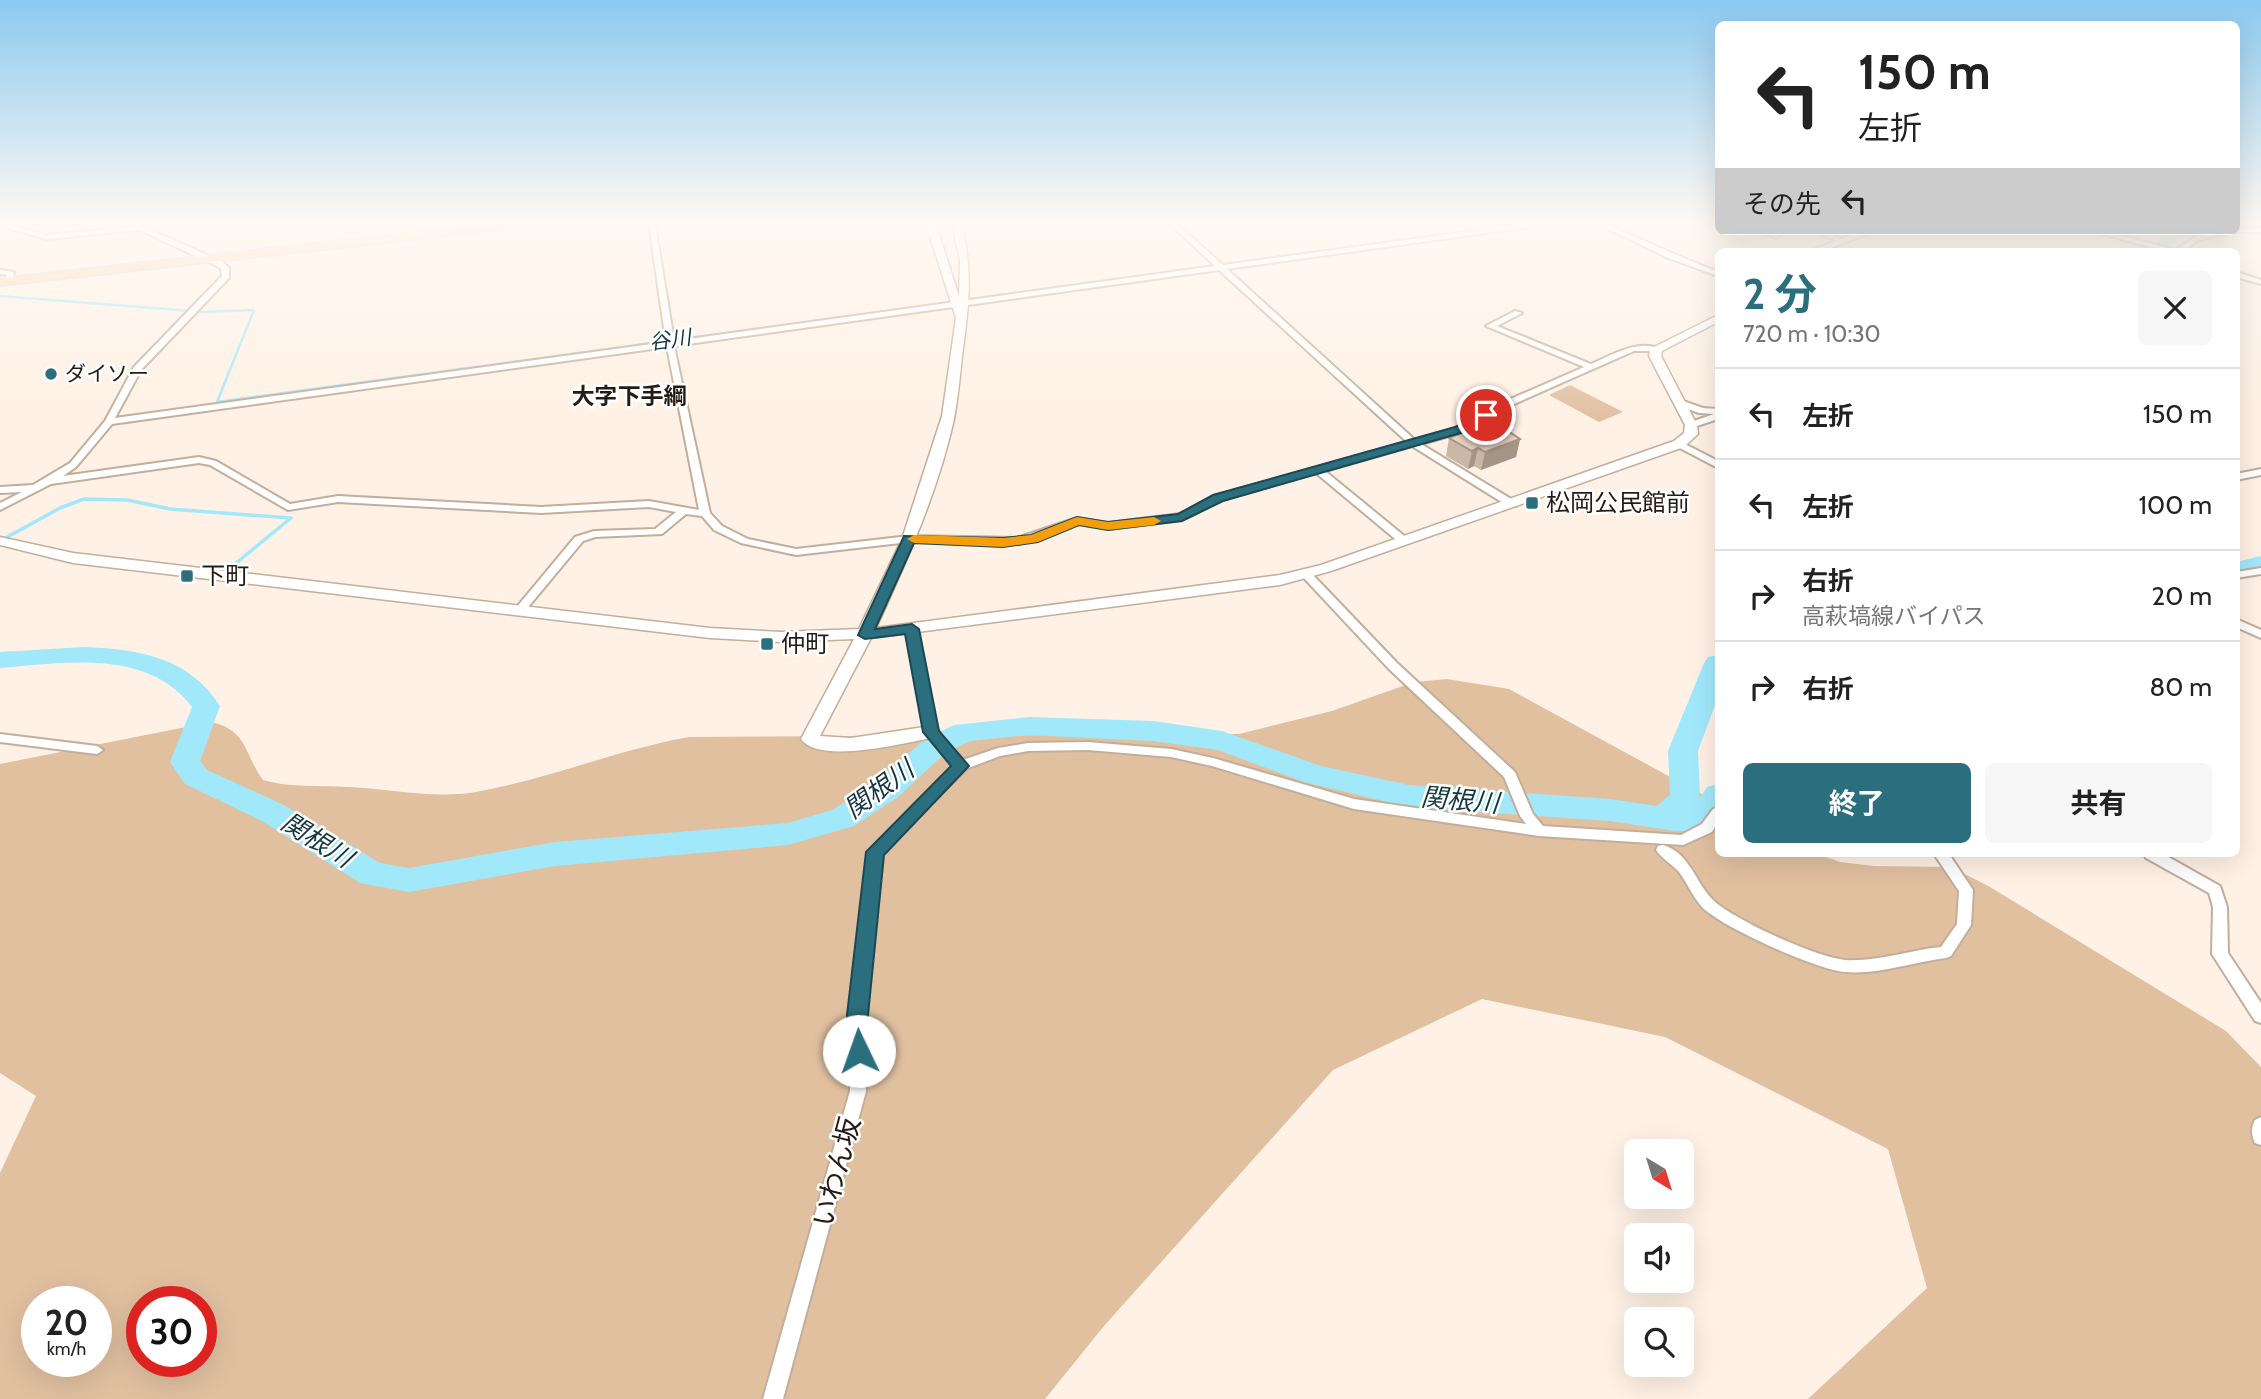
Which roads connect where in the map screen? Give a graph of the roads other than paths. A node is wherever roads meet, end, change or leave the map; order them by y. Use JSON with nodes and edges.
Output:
{"nodes":[{"id":1,"x":214,"y":289,"type":"edge"},
{"id":2,"x":662,"y":289,"type":"edge"},
{"id":3,"x":950,"y":289,"type":"edge"},
{"id":4,"x":962,"y":289,"type":"edge"},
{"id":5,"x":1082,"y":289,"type":"edge"},
{"id":6,"x":1244,"y":289,"type":"edge"},
{"id":7,"x":960,"y":309,"type":"junction"},
{"id":8,"x":1518,"y":313,"type":"dead end"},
{"id":9,"x":1715,"y":320,"type":"edge"},
{"id":10,"x":670,"y":344,"type":"junction"},
{"id":11,"x":1656,"y":349,"type":"junction"},
{"id":12,"x":1591,"y":367,"type":"junction"},
{"id":13,"x":1680,"y":403,"type":"junction"},
{"id":14,"x":1715,"y":413,"type":"edge"},
{"id":15,"x":1715,"y":415,"type":"edge"},
{"id":16,"x":109,"y":422,"type":"junction"},
{"id":17,"x":1691,"y":425,"type":"junction"},
{"id":18,"x":1412,"y":442,"type":"junction"},
{"id":19,"x":1679,"y":444,"type":"junction"},
{"id":20,"x":1715,"y":463,"type":"edge"},
{"id":21,"x":1317,"y":469,"type":"junction"},
{"id":22,"x":2261,"y":472,"type":"edge"},
{"id":23,"x":2240,"y":476,"type":"edge"},
{"id":24,"x":50,"y":481,"type":"junction"},
{"id":25,"x":36,"y":488,"type":"junction"},
{"id":26,"x":0,"y":490,"type":"edge"},
{"id":27,"x":1512,"y":504,"type":"junction"},
{"id":28,"x":0,"y":507,"type":"edge"},
{"id":29,"x":684,"y":510,"type":"junction"},
{"id":30,"x":705,"y":514,"type":"junction"},
{"id":31,"x":909,"y":539,"type":"junction"},
{"id":32,"x":0,"y":541,"type":"edge"},
{"id":33,"x":1404,"y":541,"type":"junction"},
{"id":34,"x":2261,"y":571,"type":"edge"},
{"id":35,"x":1306,"y":574,"type":"junction"},
{"id":36,"x":2240,"y":574,"type":"edge"},
{"id":37,"x":520,"y":610,"type":"junction"},
{"id":38,"x":2240,"y":624,"type":"edge"},
{"id":39,"x":912,"y":629,"type":"junction"},
{"id":40,"x":865,"y":635,"type":"junction"},
{"id":41,"x":2261,"y":635,"type":"edge"},
{"id":42,"x":933,"y":736,"type":"junction"},
{"id":43,"x":0,"y":738,"type":"edge"},
{"id":44,"x":97,"y":750,"type":"dead end"},
{"id":45,"x":957,"y":763,"type":"junction"},
{"id":46,"x":1715,"y":816,"type":"edge"},
{"id":47,"x":1539,"y":831,"type":"junction"},
{"id":48,"x":1663,"y":850,"type":"dead end"},
{"id":49,"x":1943,"y":857,"type":"edge"},
{"id":50,"x":2156,"y":857,"type":"edge"},
{"id":51,"x":2261,"y":1016,"type":"edge"},
{"id":52,"x":2261,"y":1125,"type":"edge"},
{"id":53,"x":2261,"y":1137,"type":"edge"},
{"id":54,"x":773,"y":1399,"type":"edge"}],
"edges":[{"from":1,"to":16,"type":"street"},
{"from":2,"to":10,"type":"street"},
{"from":3,"to":7,"type":"street"},
{"from":4,"to":7,"type":"street"},
{"from":5,"to":7,"type":"street"},
{"from":6,"to":18,"type":"street"},
{"from":7,"to":10,"type":"street"},
{"from":7,"to":31,"type":"street"},
{"from":8,"to":12,"type":"street"},
{"from":9,"to":11,"type":"street"},
{"from":10,"to":16,"type":"street"},
{"from":10,"to":30,"type":"street"},
{"from":11,"to":12,"type":"street"},
{"from":11,"to":13,"type":"street"},
{"from":12,"to":18,"type":"street"},
{"from":13,"to":14,"type":"street"},
{"from":13,"to":17,"type":"street"},
{"from":15,"to":17,"type":"street"},
{"from":16,"to":24,"type":"street"},
{"from":17,"to":19,"type":"street"},
{"from":18,"to":21,"type":"street"},
{"from":18,"to":27,"type":"street"},
{"from":19,"to":20,"type":"street"},
{"from":19,"to":27,"type":"street"},
{"from":21,"to":31,"type":"street"},
{"from":21,"to":33,"type":"street"},
{"from":22,"to":23,"type":"street"},
{"from":24,"to":25,"type":"street"},
{"from":24,"to":29,"type":"street"},
{"from":25,"to":26,"type":"street"},
{"from":25,"to":28,"type":"street"},
{"from":27,"to":33,"type":"street"},
{"from":29,"to":30,"type":"street"},
{"from":29,"to":37,"type":"street"},
{"from":30,"to":31,"type":"street"},
{"from":31,"to":40,"type":"street"},
{"from":32,"to":37,"type":"street"},
{"from":33,"to":35,"type":"street"},
{"from":34,"to":36,"type":"street"},
{"from":35,"to":39,"type":"street"},
{"from":35,"to":47,"type":"street"},
{"from":37,"to":40,"type":"street"},
{"from":38,"to":41,"type":"street"},
{"from":39,"to":40,"type":"street"},
{"from":39,"to":42,"type":"street"},
{"from":40,"to":42,"type":"street"},
{"from":42,"to":45,"type":"street"},
{"from":43,"to":44,"type":"street"},
{"from":45,"to":47,"type":"street"},
{"from":45,"to":54,"type":"street","name":"いわん坂"},
{"from":46,"to":47,"type":"street"},
{"from":48,"to":49,"type":"street"},
{"from":50,"to":51,"type":"street"},
{"from":52,"to":53,"type":"street"}]}
